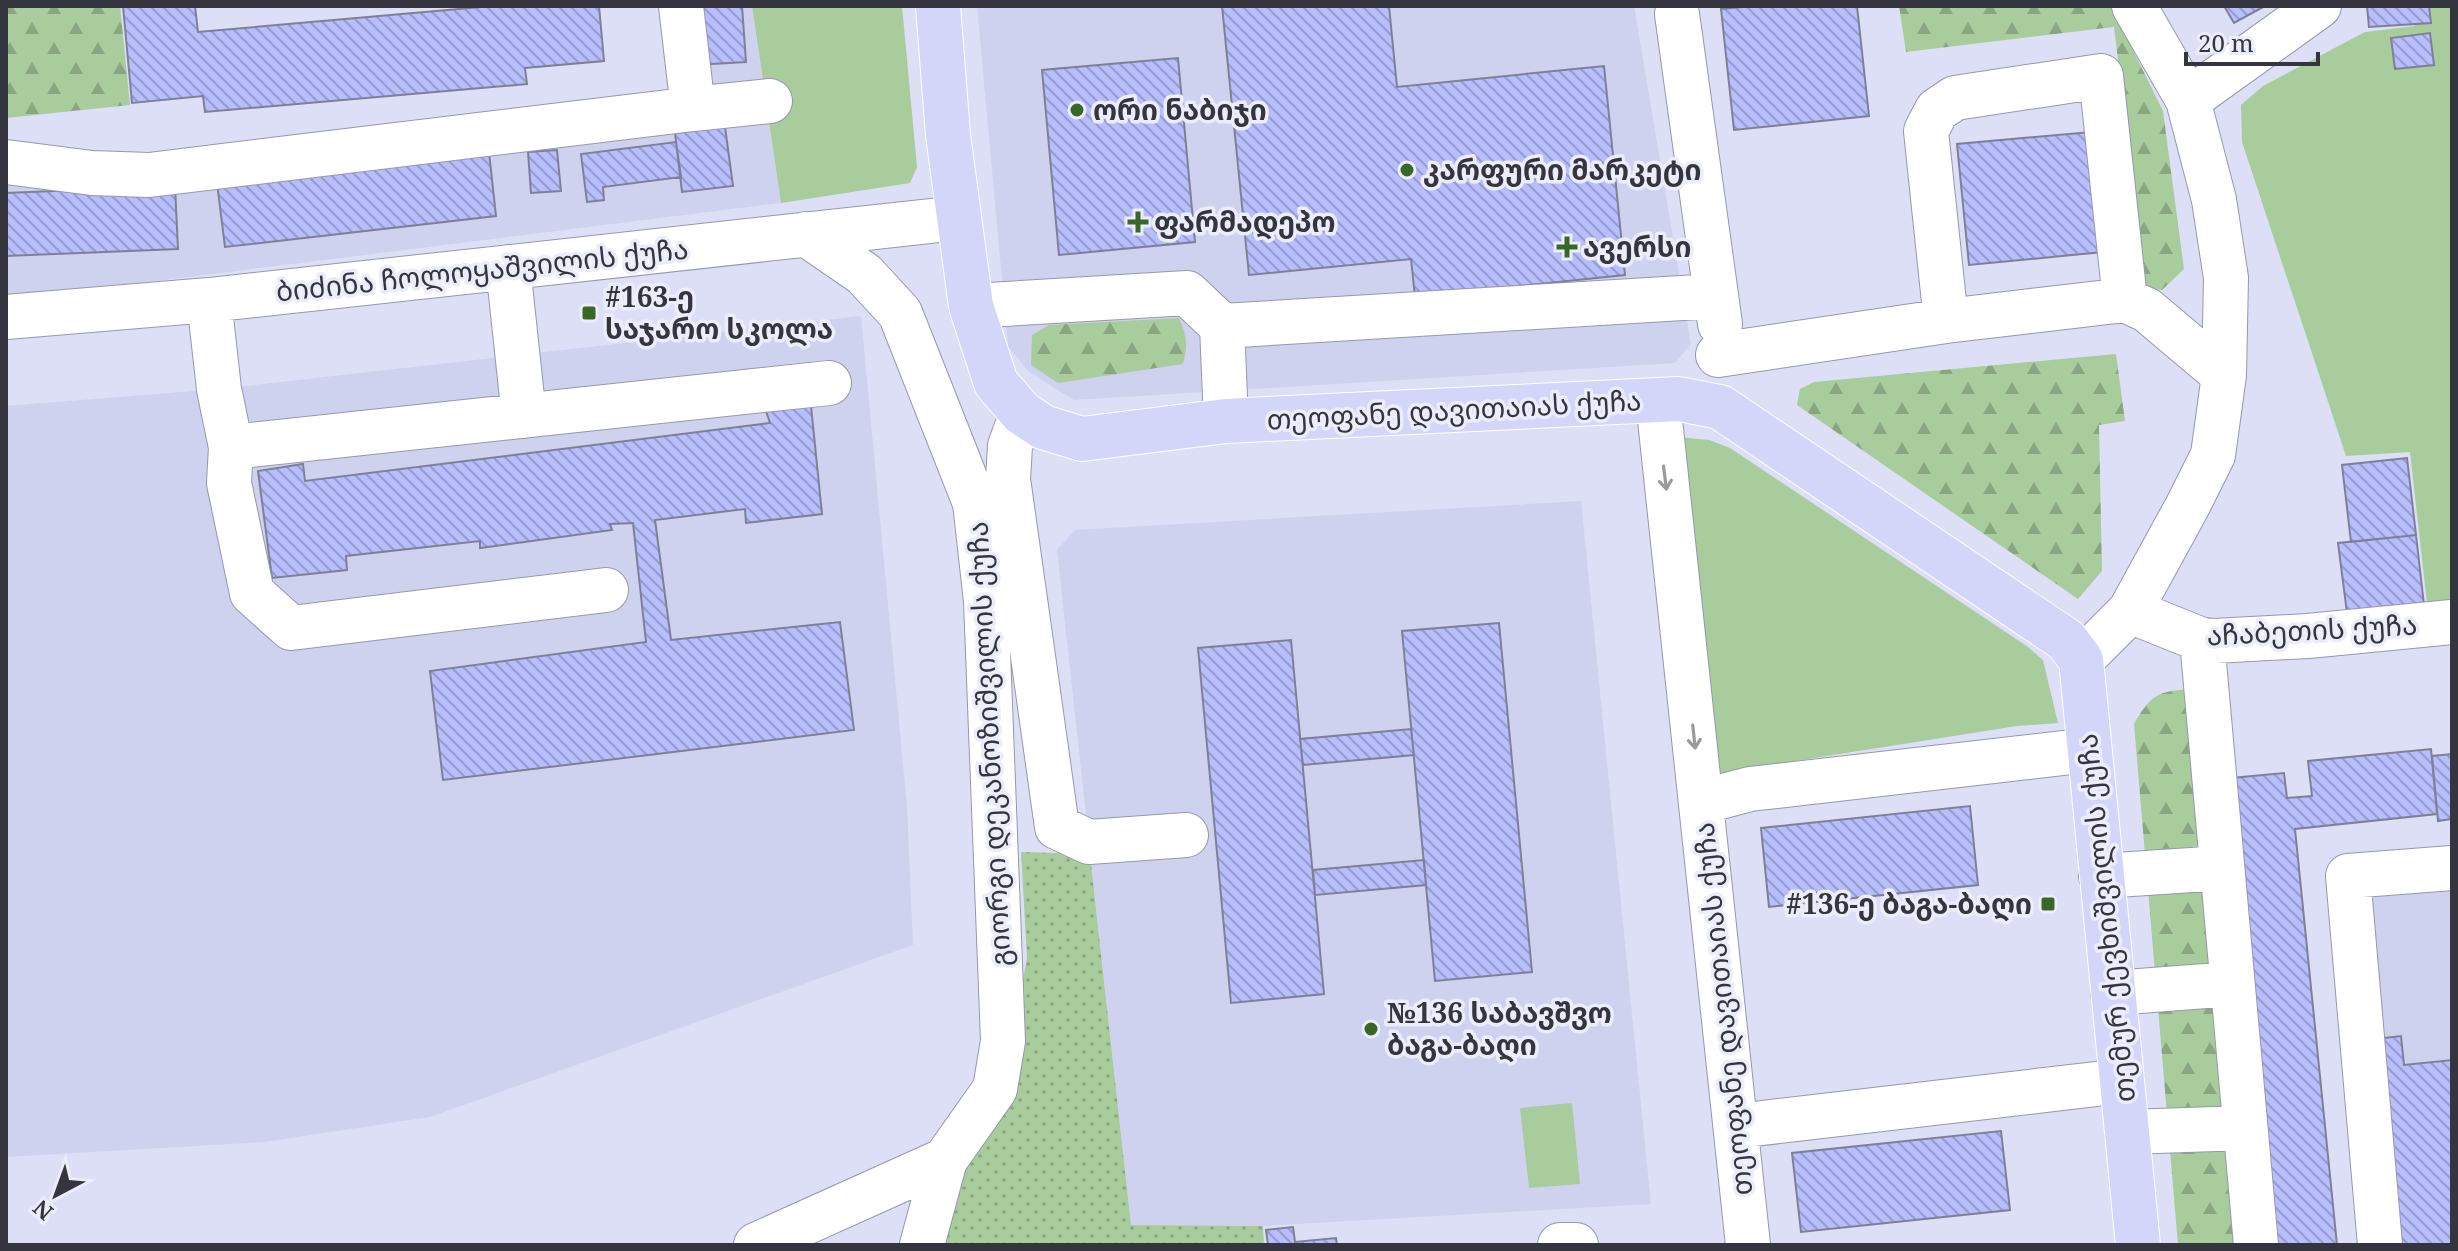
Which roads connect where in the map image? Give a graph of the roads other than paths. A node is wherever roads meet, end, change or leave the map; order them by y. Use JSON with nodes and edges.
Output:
{"nodes":[{"id":1,"x":681,"y":6,"type":"edge"},
{"id":2,"x":938,"y":6,"type":"edge"},
{"id":3,"x":2134,"y":6,"type":"edge"},
{"id":4,"x":2319,"y":6,"type":"edge"},
{"id":5,"x":1677,"y":14,"type":"dead end"},
{"id":6,"x":2188,"y":100,"type":"junction"},
{"id":7,"x":770,"y":101,"type":"dead end"},
{"id":8,"x":693,"y":109,"type":"junction"},
{"id":9,"x":6,"y":162,"type":"edge"},
{"id":10,"x":958,"y":218,"type":"junction"},
{"id":11,"x":806,"y":234,"type":"junction"},
{"id":12,"x":508,"y":267,"type":"junction"},
{"id":13,"x":1715,"y":296,"type":"junction"},
{"id":14,"x":209,"y":300,"type":"junction"},
{"id":15,"x":2125,"y":300,"type":"junction"},
{"id":16,"x":971,"y":306,"type":"junction"},
{"id":17,"x":6,"y":317,"type":"edge"},
{"id":18,"x":1946,"y":321,"type":"junction"},
{"id":19,"x":1222,"y":326,"type":"junction"},
{"id":20,"x":1718,"y":355,"type":"junction"},
{"id":21,"x":2224,"y":375,"type":"junction"},
{"id":22,"x":829,"y":383,"type":"dead end"},
{"id":23,"x":1669,"y":400,"type":"junction"},
{"id":24,"x":1022,"y":413,"type":"junction"},
{"id":25,"x":524,"y":416,"type":"junction"},
{"id":26,"x":1226,"y":421,"type":"junction"},
{"id":27,"x":231,"y":447,"type":"junction"},
{"id":28,"x":606,"y":590,"type":"dead end"},
{"id":29,"x":2130,"y":611,"type":"junction"},
{"id":30,"x":2452,"y":622,"type":"edge"},
{"id":31,"x":2202,"y":640,"type":"junction"},
{"id":32,"x":2081,"y":660,"type":"junction"},
{"id":33,"x":2089,"y":750,"type":"junction"},
{"id":34,"x":1701,"y":802,"type":"junction"},
{"id":35,"x":1186,"y":835,"type":"dead end"},
{"id":36,"x":2222,"y":868,"type":"junction"},
{"id":37,"x":2452,"y":868,"type":"edge"},
{"id":38,"x":2101,"y":876,"type":"junction"},
{"id":39,"x":2232,"y":984,"type":"junction"},
{"id":40,"x":2113,"y":993,"type":"junction"},
{"id":41,"x":2122,"y":1081,"type":"junction"},
{"id":42,"x":1737,"y":1126,"type":"junction"},
{"id":43,"x":2245,"y":1128,"type":"junction"},
{"id":44,"x":2127,"y":1132,"type":"junction"},
{"id":45,"x":945,"y":1160,"type":"junction"},
{"id":46,"x":756,"y":1245,"type":"edge"},
{"id":47,"x":922,"y":1245,"type":"edge"},
{"id":48,"x":1560,"y":1245,"type":"edge"},
{"id":49,"x":1576,"y":1245,"type":"edge"},
{"id":50,"x":1748,"y":1245,"type":"edge"},
{"id":51,"x":2138,"y":1245,"type":"edge"},
{"id":52,"x":2256,"y":1245,"type":"edge"},
{"id":53,"x":2380,"y":1245,"type":"edge"}],
"edges":[{"from":1,"to":8,"type":"street"},
{"from":2,"to":10,"type":"main road","name":"თეოფანე დავითაიას ქუჩა"},
{"from":3,"to":6,"type":"street"},
{"from":4,"to":6,"type":"street"},
{"from":5,"to":13,"type":"street"},
{"from":6,"to":21,"type":"street"},
{"from":7,"to":8,"type":"street"},
{"from":8,"to":9,"type":"street"},
{"from":10,"to":11,"type":"street","name":"ბიძინა ჩოლოყაშვილის ქუჩა"},
{"from":10,"to":16,"type":"main road","name":"თეოფანე დავითაიას ქუჩა"},
{"from":11,"to":12,"type":"street","name":"ბიძინა ჩოლოყაშვილის ქუჩა"},
{"from":11,"to":45,"type":"street","name":"გიორგი დეკანოზიშვილის ქუჩა"},
{"from":12,"to":14,"type":"street","name":"ბიძინა ჩოლოყაშვილის ქუჩა"},
{"from":12,"to":25,"type":"street"},
{"from":13,"to":19,"type":"street"},
{"from":13,"to":20,"type":"street"},
{"from":14,"to":17,"type":"street","name":"ბიძინა ჩოლოყაშვილის ქუჩა"},
{"from":14,"to":27,"type":"street"},
{"from":15,"to":18,"type":"street"},
{"from":15,"to":18,"type":"street"},
{"from":15,"to":21,"type":"street"},
{"from":16,"to":19,"type":"street"},
{"from":16,"to":24,"type":"main road","name":"თეოფანე დავითაიას ქუჩა"},
{"from":18,"to":20,"type":"street"},
{"from":19,"to":26,"type":"street"},
{"from":20,"to":23,"type":"street"},
{"from":21,"to":29,"type":"street"},
{"from":22,"to":25,"type":"street"},
{"from":23,"to":26,"type":"main road","name":"თეოფანე დავითაიას ქუჩა"},
{"from":23,"to":32,"type":"main road"},
{"from":23,"to":34,"type":"street","name":"თეოფანე დავითაიას ქუჩა","one_way":true},
{"from":24,"to":26,"type":"main road","name":"თეოფანე დავითაიას ქუჩა"},
{"from":24,"to":35,"type":"street"},
{"from":25,"to":27,"type":"street"},
{"from":27,"to":28,"type":"street"},
{"from":29,"to":31,"type":"street","name":"აჩაბეთის ქუჩა"},
{"from":29,"to":32,"type":"street"},
{"from":30,"to":31,"type":"street","name":"აჩაბეთის ქუჩა"},
{"from":31,"to":36,"type":"street"},
{"from":32,"to":33,"type":"main road","name":"თემურ ქევხიშვილის ქუჩა"},
{"from":33,"to":34,"type":"street"},
{"from":33,"to":38,"type":"main road","name":"თემურ ქევხიშვილის ქუჩა"},
{"from":34,"to":42,"type":"street","name":"თეოფანე დავითაიას ქუჩა"},
{"from":36,"to":38,"type":"street"},
{"from":36,"to":39,"type":"street"},
{"from":37,"to":53,"type":"street"},
{"from":38,"to":40,"type":"main road","name":"თემურ ქევხიშვილის ქუჩა"},
{"from":39,"to":40,"type":"street"},
{"from":39,"to":43,"type":"street"},
{"from":40,"to":41,"type":"main road","name":"თემურ ქევხიშვილის ქუჩა"},
{"from":41,"to":42,"type":"street"},
{"from":41,"to":44,"type":"main road","name":"თემურ ქევხიშვილის ქუჩა"},
{"from":42,"to":50,"type":"street","name":"თეოფანე დავითაიას ქუჩა"},
{"from":43,"to":44,"type":"street"},
{"from":43,"to":52,"type":"street"},
{"from":44,"to":51,"type":"main road","name":"თემურ ქევხიშვილის ქუჩა"},
{"from":45,"to":46,"type":"street"},
{"from":45,"to":47,"type":"street","name":"გიორგი დეკანოზიშვილის ქუჩა"},
{"from":48,"to":49,"type":"street"}]}
